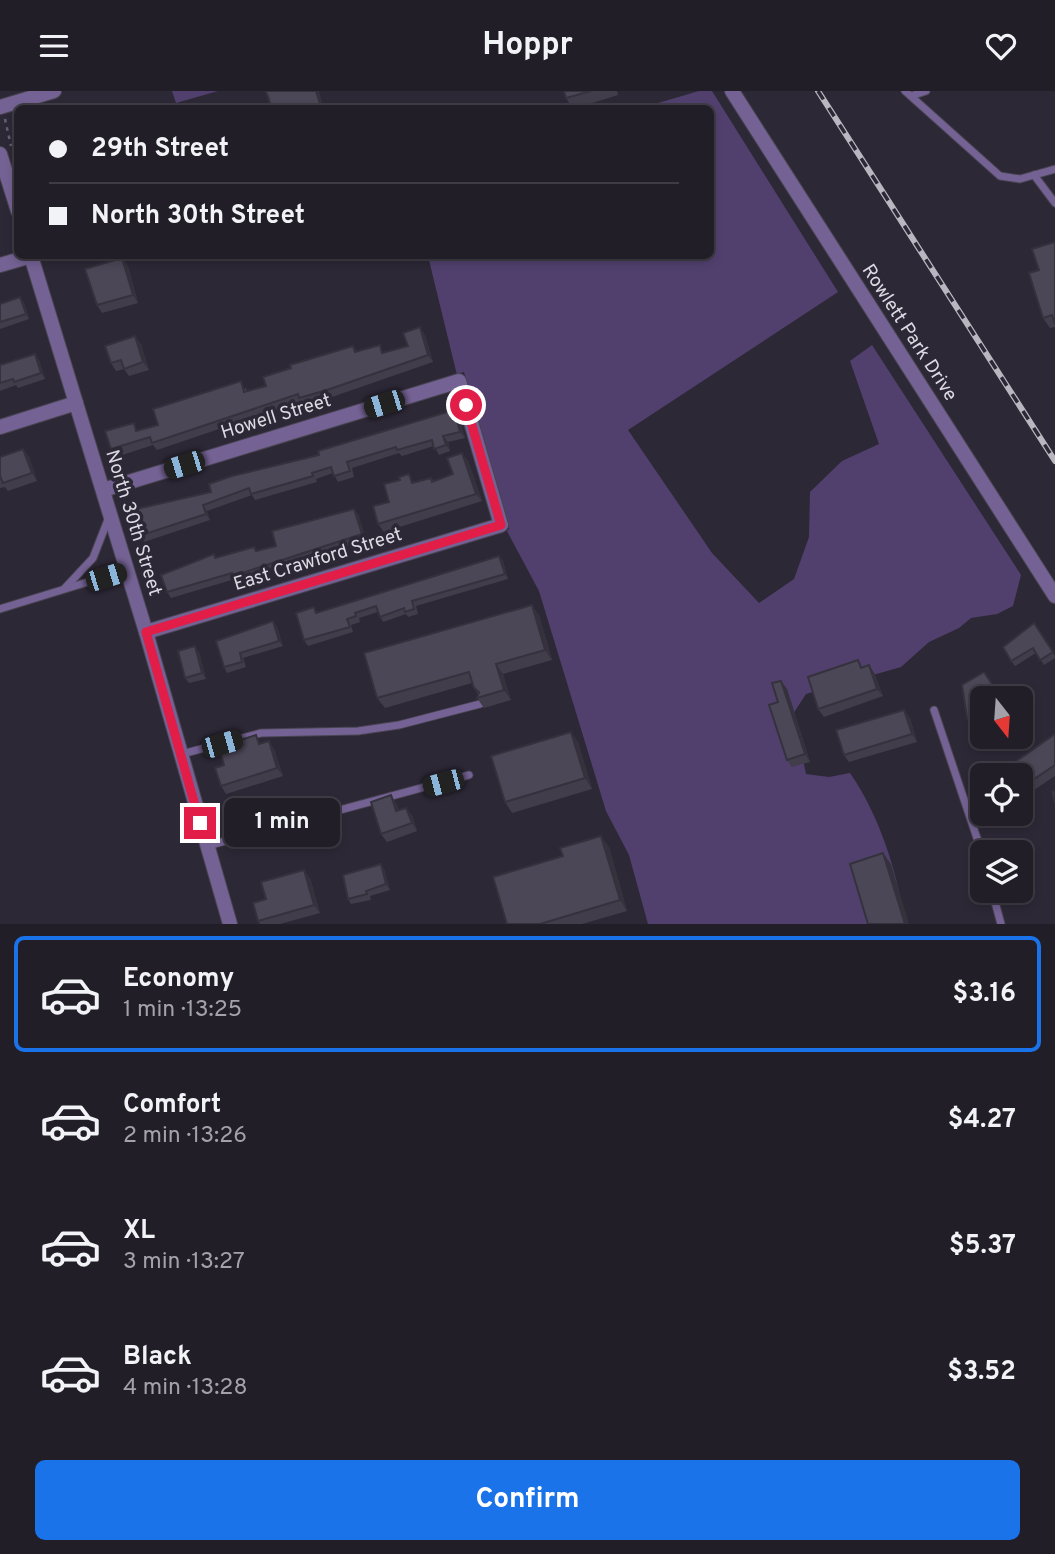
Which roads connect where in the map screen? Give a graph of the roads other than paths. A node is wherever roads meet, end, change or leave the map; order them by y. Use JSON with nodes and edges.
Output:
{"nodes":[{"id":1,"x":54,"y":91,"type":"edge"},
{"id":2,"x":732,"y":91,"type":"edge"},
{"id":3,"x":926,"y":91,"type":"edge"},
{"id":4,"x":908,"y":93,"type":"edge"},
{"id":5,"x":19,"y":105,"type":"edge"},
{"id":6,"x":7,"y":156,"type":"edge"},
{"id":7,"x":1055,"y":169,"type":"edge"},
{"id":8,"x":1034,"y":175,"type":"junction"},
{"id":9,"x":14,"y":191,"type":"edge"},
{"id":10,"x":1055,"y":203,"type":"edge"},
{"id":11,"x":19,"y":259,"type":"edge"},
{"id":12,"x":32,"y":259,"type":"edge"},
{"id":13,"x":0,"y":265,"type":"edge"},
{"id":14,"x":76,"y":403,"type":"junction"},
{"id":15,"x":0,"y":427,"type":"edge"},
{"id":16,"x":103,"y":490,"type":"junction"},
{"id":17,"x":110,"y":513,"type":"junction"},
{"id":18,"x":501,"y":525,"type":"joint"},
{"id":19,"x":127,"y":570,"type":"junction"},
{"id":20,"x":64,"y":589,"type":"junction"},
{"id":21,"x":1055,"y":596,"type":"edge"},
{"id":22,"x":0,"y":609,"type":"edge"},
{"id":23,"x":146,"y":632,"type":"junction"},
{"id":24,"x":480,"y":704,"type":"edge"},
{"id":25,"x":934,"y":710,"type":"dead end"},
{"id":26,"x":181,"y":754,"type":"junction"},
{"id":27,"x":469,"y":775,"type":"dead end"},
{"id":28,"x":978,"y":840,"type":"edge"},
{"id":29,"x":206,"y":846,"type":"junction"},
{"id":30,"x":995,"y":903,"type":"edge"},
{"id":31,"x":230,"y":924,"type":"edge"},
{"id":32,"x":1001,"y":924,"type":"edge"}],
"edges":[{"from":1,"to":5,"type":"street"},
{"from":2,"to":21,"type":"street","name":"Rowlett Park Drive"},
{"from":3,"to":4,"type":"lane"},
{"from":4,"to":8,"type":"lane"},
{"from":6,"to":9,"type":"street"},
{"from":7,"to":8,"type":"lane"},
{"from":8,"to":10,"type":"lane"},
{"from":11,"to":13,"type":"street"},
{"from":12,"to":14,"type":"street","name":"North 30th Street"},
{"from":14,"to":15,"type":"street"},
{"from":14,"to":16,"type":"street","name":"North 30th Street"},
{"from":16,"to":17,"type":"street","name":"North 30th Street"},
{"from":16,"to":18,"type":"street","name":"Howell Street"},
{"from":17,"to":19,"type":"street","name":"North 30th Street"},
{"from":17,"to":20,"type":"lane"},
{"from":18,"to":23,"type":"street","name":"East Crawford Street"},
{"from":19,"to":20,"type":"lane"},
{"from":19,"to":23,"type":"street","name":"North 30th Street"},
{"from":20,"to":22,"type":"lane"},
{"from":23,"to":26,"type":"street","name":"North 30th Street"},
{"from":24,"to":26,"type":"lane"},
{"from":25,"to":28,"type":"lane"},
{"from":26,"to":29,"type":"street","name":"North 30th Street"},
{"from":27,"to":29,"type":"lane"},
{"from":29,"to":31,"type":"street","name":"North 30th Street"},
{"from":30,"to":32,"type":"lane"}]}
